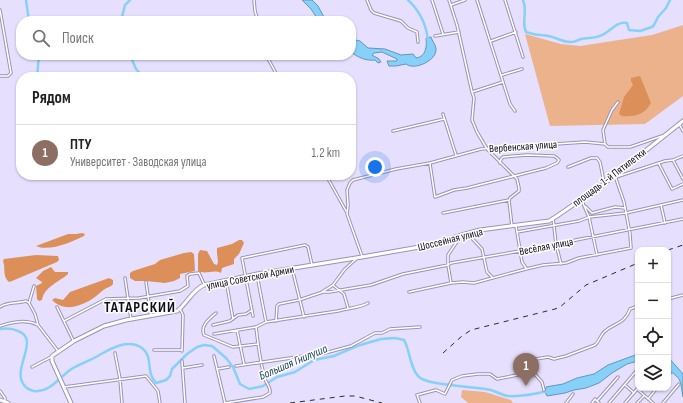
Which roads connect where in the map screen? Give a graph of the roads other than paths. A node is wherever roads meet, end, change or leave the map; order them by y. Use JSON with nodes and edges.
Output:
{"nodes":[{"id":1,"x":254,"y":0,"type":"edge"},
{"id":2,"x":367,"y":0,"type":"edge"},
{"id":3,"x":432,"y":0,"type":"edge"},
{"id":4,"x":449,"y":0,"type":"edge"},
{"id":5,"x":465,"y":0,"type":"edge"},
{"id":6,"x":477,"y":0,"type":"edge"},
{"id":7,"x":505,"y":0,"type":"edge"},
{"id":8,"x":451,"y":5,"type":"junction"},
{"id":9,"x":0,"y":10,"type":"edge"},
{"id":10,"x":256,"y":16,"type":"edge"},
{"id":11,"x":1,"y":26,"type":"edge"},
{"id":12,"x":458,"y":32,"type":"junction"},
{"id":13,"x":516,"y":32,"type":"junction"},
{"id":14,"x":443,"y":34,"type":"junction"},
{"id":15,"x":435,"y":36,"type":"dead end"},
{"id":16,"x":491,"y":41,"type":"junction"},
{"id":17,"x":418,"y":42,"type":"dead end"},
{"id":18,"x":523,"y":57,"type":"dead end"},
{"id":19,"x":269,"y":60,"type":"edge"},
{"id":20,"x":522,"y":68,"type":"dead end"},
{"id":21,"x":275,"y":72,"type":"edge"},
{"id":22,"x":502,"y":75,"type":"junction"},
{"id":23,"x":0,"y":76,"type":"edge"},
{"id":24,"x":503,"y":82,"type":"junction"},
{"id":25,"x":472,"y":92,"type":"junction"},
{"id":26,"x":618,"y":102,"type":"dead end"},
{"id":27,"x":515,"y":111,"type":"dead end"},
{"id":28,"x":443,"y":114,"type":"dead end"},
{"id":29,"x":444,"y":119,"type":"junction"},
{"id":30,"x":683,"y":121,"type":"edge"},
{"id":31,"x":679,"y":124,"type":"junction"},
{"id":32,"x":393,"y":131,"type":"dead end"},
{"id":33,"x":683,"y":131,"type":"edge"},
{"id":34,"x":664,"y":136,"type":"junction"},
{"id":35,"x":605,"y":144,"type":"junction"},
{"id":36,"x":487,"y":149,"type":"junction"},
{"id":37,"x":456,"y":155,"type":"junction"},
{"id":38,"x":683,"y":156,"type":"edge"},
{"id":39,"x":673,"y":160,"type":"junction"},
{"id":40,"x":430,"y":163,"type":"junction"},
{"id":41,"x":500,"y":164,"type":"junction"},
{"id":42,"x":659,"y":164,"type":"junction"},
{"id":43,"x":568,"y":167,"type":"dead end"},
{"id":44,"x":513,"y":176,"type":"junction"},
{"id":45,"x":615,"y":176,"type":"junction"},
{"id":46,"x":356,"y":179,"type":"edge"},
{"id":47,"x":683,"y":179,"type":"edge"},
{"id":48,"x":329,"y":180,"type":"edge"},
{"id":49,"x":353,"y":180,"type":"edge"},
{"id":50,"x":605,"y":182,"type":"junction"},
{"id":51,"x":683,"y":184,"type":"edge"},
{"id":52,"x":581,"y":199,"type":"junction"},
{"id":53,"x":510,"y":200,"type":"junction"},
{"id":54,"x":683,"y":200,"type":"edge"},
{"id":55,"x":584,"y":205,"type":"junction"},
{"id":56,"x":661,"y":205,"type":"junction"},
{"id":57,"x":625,"y":208,"type":"junction"},
{"id":58,"x":347,"y":213,"type":"junction"},
{"id":59,"x":443,"y":213,"type":"dead end"},
{"id":60,"x":626,"y":213,"type":"junction"},
{"id":61,"x":589,"y":217,"type":"junction"},
{"id":62,"x":554,"y":218,"type":"junction"},
{"id":63,"x":683,"y":219,"type":"edge"},
{"id":64,"x":665,"y":223,"type":"junction"},
{"id":65,"x":514,"y":226,"type":"junction"},
{"id":66,"x":555,"y":226,"type":"junction"},
{"id":67,"x":630,"y":229,"type":"junction"},
{"id":68,"x":517,"y":232,"type":"junction"},
{"id":69,"x":467,"y":233,"type":"junction"},
{"id":70,"x":460,"y":235,"type":"junction"},
{"id":71,"x":593,"y":237,"type":"junction"},
{"id":72,"x":556,"y":244,"type":"junction"},
{"id":73,"x":520,"y":251,"type":"junction"},
{"id":74,"x":597,"y":255,"type":"junction"},
{"id":75,"x":362,"y":257,"type":"junction"},
{"id":76,"x":483,"y":257,"type":"junction"},
{"id":77,"x":357,"y":258,"type":"junction"},
{"id":78,"x":347,"y":260,"type":"joint"},
{"id":79,"x":561,"y":264,"type":"junction"},
{"id":80,"x":312,"y":265,"type":"junction"},
{"id":81,"x":448,"y":265,"type":"junction"},
{"id":82,"x":292,"y":268,"type":"junction"},
{"id":83,"x":526,"y":269,"type":"junction"},
{"id":84,"x":257,"y":274,"type":"junction"},
{"id":85,"x":245,"y":276,"type":"junction"},
{"id":86,"x":125,"y":278,"type":"dead end"},
{"id":87,"x":493,"y":278,"type":"junction"},
{"id":88,"x":226,"y":280,"type":"junction"},
{"id":89,"x":146,"y":282,"type":"dead end"},
{"id":90,"x":451,"y":283,"type":"junction"},
{"id":91,"x":204,"y":285,"type":"junction"},
{"id":92,"x":333,"y":285,"type":"junction"},
{"id":93,"x":34,"y":286,"type":"dead end"},
{"id":94,"x":340,"y":290,"type":"junction"},
{"id":95,"x":409,"y":292,"type":"dead end"},
{"id":96,"x":320,"y":293,"type":"junction"},
{"id":97,"x":683,"y":295,"type":"edge"},
{"id":98,"x":148,"y":296,"type":"junction"},
{"id":99,"x":671,"y":298,"type":"edge"},
{"id":100,"x":128,"y":299,"type":"junction"},
{"id":101,"x":299,"y":300,"type":"junction"},
{"id":102,"x":28,"y":303,"type":"junction"},
{"id":103,"x":368,"y":303,"type":"dead end"},
{"id":104,"x":0,"y":307,"type":"edge"},
{"id":105,"x":57,"y":307,"type":"dead end"},
{"id":106,"x":635,"y":307,"type":"edge"},
{"id":107,"x":348,"y":308,"type":"junction"},
{"id":108,"x":180,"y":309,"type":"junction"},
{"id":109,"x":252,"y":310,"type":"junction"},
{"id":110,"x":216,"y":313,"type":"dead end"},
{"id":111,"x":151,"y":316,"type":"junction"},
{"id":112,"x":253,"y":316,"type":"dead end"},
{"id":113,"x":304,"y":317,"type":"junction"},
{"id":114,"x":131,"y":319,"type":"junction"},
{"id":115,"x":233,"y":319,"type":"junction"},
{"id":116,"x":64,"y":321,"type":"junction"},
{"id":117,"x":276,"y":321,"type":"junction"},
{"id":118,"x":266,"y":322,"type":"junction"},
{"id":119,"x":38,"y":325,"type":"junction"},
{"id":120,"x":213,"y":325,"type":"dead end"},
{"id":121,"x":0,"y":326,"type":"edge"},
{"id":122,"x":420,"y":327,"type":"dead end"},
{"id":123,"x":256,"y":328,"type":"junction"},
{"id":124,"x":237,"y":330,"type":"junction"},
{"id":125,"x":214,"y":334,"type":"dead end"},
{"id":126,"x":74,"y":341,"type":"junction"},
{"id":127,"x":258,"y":344,"type":"junction"},
{"id":128,"x":241,"y":346,"type":"junction"},
{"id":129,"x":154,"y":350,"type":"dead end"},
{"id":130,"x":58,"y":351,"type":"junction"},
{"id":131,"x":115,"y":353,"type":"dead end"},
{"id":132,"x":214,"y":356,"type":"dead end"},
{"id":133,"x":52,"y":357,"type":"junction"},
{"id":134,"x":182,"y":361,"type":"dead end"},
{"id":135,"x":261,"y":362,"type":"junction"},
{"id":136,"x":202,"y":364,"type":"dead end"},
{"id":137,"x":244,"y":364,"type":"junction"},
{"id":138,"x":236,"y":366,"type":"dead end"},
{"id":139,"x":32,"y":367,"type":"dead end"},
{"id":140,"x":229,"y":367,"type":"dead end"},
{"id":141,"x":183,"y":368,"type":"junction"},
{"id":142,"x":217,"y":369,"type":"junction"},
{"id":143,"x":635,"y":372,"type":"edge"},
{"id":144,"x":530,"y":373,"type":"junction"},
{"id":145,"x":618,"y":377,"type":"dead end"},
{"id":146,"x":120,"y":379,"type":"junction"},
{"id":147,"x":679,"y":384,"type":"dead end"},
{"id":148,"x":624,"y":385,"type":"junction"},
{"id":149,"x":64,"y":387,"type":"junction"},
{"id":150,"x":544,"y":390,"type":"dead end"},
{"id":151,"x":0,"y":391,"type":"edge"},
{"id":152,"x":640,"y":391,"type":"edge"},
{"id":153,"x":655,"y":391,"type":"edge"},
{"id":154,"x":634,"y":393,"type":"joint"},
{"id":155,"x":573,"y":394,"type":"dead end"},
{"id":156,"x":644,"y":396,"type":"junction"},
{"id":157,"x":648,"y":399,"type":"junction"},
{"id":158,"x":0,"y":400,"type":"edge"},
{"id":159,"x":6,"y":402,"type":"edge"},
{"id":160,"x":598,"y":402,"type":"edge"},
{"id":161,"x":71,"y":403,"type":"edge"},
{"id":162,"x":122,"y":403,"type":"edge"},
{"id":163,"x":160,"y":403,"type":"edge"},
{"id":164,"x":186,"y":403,"type":"edge"},
{"id":165,"x":225,"y":403,"type":"edge"},
{"id":166,"x":420,"y":403,"type":"edge"},
{"id":167,"x":566,"y":403,"type":"edge"},
{"id":168,"x":592,"y":403,"type":"edge"},
{"id":169,"x":609,"y":403,"type":"edge"},
{"id":170,"x":625,"y":403,"type":"edge"},
{"id":171,"x":637,"y":403,"type":"edge"},
{"id":172,"x":653,"y":403,"type":"edge"},
{"id":173,"x":663,"y":403,"type":"edge"}],
"edges":[{"from":1,"to":10,"type":"street"},
{"from":2,"to":17,"type":"street"},
{"from":3,"to":14,"type":"street"},
{"from":4,"to":8,"type":"street"},
{"from":5,"to":8,"type":"street"},
{"from":6,"to":16,"type":"street"},
{"from":7,"to":13,"type":"street"},
{"from":8,"to":12,"type":"street"},
{"from":9,"to":11,"type":"street"},
{"from":11,"to":23,"type":"street"},
{"from":12,"to":14,"type":"street"},
{"from":12,"to":25,"type":"street"},
{"from":13,"to":16,"type":"street"},
{"from":13,"to":18,"type":"street"},
{"from":14,"to":15,"type":"street"},
{"from":16,"to":22,"type":"street"},
{"from":19,"to":21,"type":"street"},
{"from":20,"to":22,"type":"street"},
{"from":22,"to":24,"type":"street"},
{"from":24,"to":25,"type":"street"},
{"from":24,"to":27,"type":"street"},
{"from":25,"to":36,"type":"street"},
{"from":26,"to":35,"type":"street"},
{"from":28,"to":29,"type":"street"},
{"from":29,"to":32,"type":"street"},
{"from":29,"to":37,"type":"street"},
{"from":30,"to":31,"type":"main road","name":"Вербенская улица"},
{"from":31,"to":33,"type":"street"},
{"from":31,"to":34,"type":"main road","name":"Вербенская улица"},
{"from":34,"to":35,"type":"street","name":"Вербенская улица"},
{"from":34,"to":45,"type":"main road","name":"площадь 1-й Пятилетки"},
{"from":35,"to":36,"type":"street","name":"Вербенская улица"},
{"from":36,"to":37,"type":"street","name":"Вербенская улица"},
{"from":36,"to":41,"type":"street"},
{"from":37,"to":40,"type":"street","name":"Вербенская улица"},
{"from":38,"to":39,"type":"street","name":"площадь 1-й Пятилетки"},
{"from":39,"to":42,"type":"street","name":"площадь 1-й Пятилетки"},
{"from":39,"to":47,"type":"street"},
{"from":40,"to":44,"type":"street"},
{"from":40,"to":46,"type":"street","name":"Вербенская улица"},
{"from":41,"to":44,"type":"street"},
{"from":41,"to":44,"type":"street"},
{"from":42,"to":45,"type":"street","name":"площадь 1-й Пятилетки"},
{"from":42,"to":51,"type":"street"},
{"from":43,"to":50,"type":"street"},
{"from":44,"to":53,"type":"street"},
{"from":45,"to":50,"type":"main road","name":"площадь 1-й Пятилетки"},
{"from":45,"to":57,"type":"street"},
{"from":48,"to":58,"type":"street"},
{"from":49,"to":58,"type":"street","name":"Вербенская улица"},
{"from":50,"to":52,"type":"main road","name":"площадь 1-й Пятилетки"},
{"from":52,"to":55,"type":"street"},
{"from":52,"to":62,"type":"main road","name":"площадь 1-й Пятилетки"},
{"from":53,"to":59,"type":"street"},
{"from":53,"to":65,"type":"street"},
{"from":54,"to":56,"type":"street"},
{"from":55,"to":57,"type":"street"},
{"from":55,"to":61,"type":"street"},
{"from":56,"to":60,"type":"street"},
{"from":56,"to":64,"type":"street"},
{"from":57,"to":60,"type":"street"},
{"from":58,"to":75,"type":"street"},
{"from":60,"to":61,"type":"street"},
{"from":60,"to":67,"type":"street"},
{"from":61,"to":66,"type":"street"},
{"from":61,"to":71,"type":"street"},
{"from":62,"to":65,"type":"main road","name":"Шоссейная улица"},
{"from":62,"to":66,"type":"street"},
{"from":63,"to":64,"type":"street","name":"Весёлая улица"},
{"from":64,"to":67,"type":"street","name":"Весёлая улица"},
{"from":65,"to":68,"type":"street"},
{"from":65,"to":69,"type":"main road","name":"Шоссейная улица"},
{"from":66,"to":68,"type":"street"},
{"from":66,"to":72,"type":"street"},
{"from":67,"to":71,"type":"street","name":"Весёлая улица"},
{"from":67,"to":74,"type":"street"},
{"from":68,"to":73,"type":"street"},
{"from":69,"to":70,"type":"main road","name":"Шоссейная улица"},
{"from":69,"to":76,"type":"street"},
{"from":70,"to":75,"type":"main road","name":"Шоссейная улица"},
{"from":70,"to":81,"type":"street"},
{"from":71,"to":72,"type":"street","name":"Весёлая улица"},
{"from":71,"to":74,"type":"street"},
{"from":72,"to":73,"type":"street","name":"Весёлая улица"},
{"from":72,"to":79,"type":"street"},
{"from":73,"to":76,"type":"street","name":"Весёлая улица"},
{"from":73,"to":83,"type":"street"},
{"from":74,"to":79,"type":"street"},
{"from":75,"to":77,"type":"main road","name":"Шоссейная улица"},
{"from":76,"to":81,"type":"street","name":"Весёлая улица"},
{"from":76,"to":87,"type":"street"},
{"from":77,"to":78,"type":"main road","name":"Шоссейная улица"},
{"from":77,"to":92,"type":"street"},
{"from":78,"to":80,"type":"main road","name":"улица Советской Армии"},
{"from":79,"to":83,"type":"street"},
{"from":80,"to":82,"type":"main road","name":"улица Советской Армии"},
{"from":80,"to":85,"type":"street"},
{"from":81,"to":90,"type":"street"},
{"from":81,"to":94,"type":"street","name":"Весёлая улица"},
{"from":82,"to":84,"type":"main road","name":"улица Советской Армии"},
{"from":82,"to":101,"type":"street"},
{"from":83,"to":87,"type":"street"},
{"from":84,"to":85,"type":"main road","name":"улица Советской Армии"},
{"from":84,"to":118,"type":"street"},
{"from":85,"to":88,"type":"main road","name":"улица Советской Армии"},
{"from":85,"to":109,"type":"street"},
{"from":86,"to":100,"type":"street"},
{"from":87,"to":90,"type":"street"},
{"from":88,"to":91,"type":"main road","name":"улица Советской Армии"},
{"from":88,"to":115,"type":"street"},
{"from":89,"to":98,"type":"street"},
{"from":90,"to":95,"type":"street"},
{"from":91,"to":98,"type":"street"},
{"from":91,"to":108,"type":"main road","name":"улица Советской Армии"},
{"from":92,"to":94,"type":"street"},
{"from":92,"to":96,"type":"street"},
{"from":93,"to":102,"type":"street"},
{"from":94,"to":96,"type":"street","name":"Весёлая улица"},
{"from":94,"to":107,"type":"street"},
{"from":96,"to":101,"type":"street"},
{"from":97,"to":99,"type":"street"},
{"from":98,"to":100,"type":"street"},
{"from":98,"to":111,"type":"street"},
{"from":100,"to":114,"type":"street"},
{"from":100,"to":116,"type":"street"},
{"from":101,"to":113,"type":"street"},
{"from":101,"to":117,"type":"street"},
{"from":102,"to":104,"type":"street"},
{"from":102,"to":119,"type":"street"},
{"from":103,"to":107,"type":"street"},
{"from":105,"to":116,"type":"street"},
{"from":106,"to":144,"type":"street"},
{"from":107,"to":113,"type":"street"},
{"from":108,"to":111,"type":"main road"},
{"from":108,"to":129,"type":"street"},
{"from":109,"to":112,"type":"street"},
{"from":109,"to":115,"type":"street"},
{"from":110,"to":128,"type":"street"},
{"from":111,"to":114,"type":"main road"},
{"from":113,"to":117,"type":"street"},
{"from":114,"to":126,"type":"main road"},
{"from":115,"to":120,"type":"street"},
{"from":116,"to":126,"type":"street"},
{"from":117,"to":118,"type":"street"},
{"from":118,"to":123,"type":"street"},
{"from":119,"to":121,"type":"street"},
{"from":119,"to":130,"type":"street"},
{"from":122,"to":135,"type":"street"},
{"from":123,"to":124,"type":"street"},
{"from":123,"to":127,"type":"street"},
{"from":124,"to":125,"type":"street"},
{"from":124,"to":128,"type":"street"},
{"from":126,"to":130,"type":"main road"},
{"from":127,"to":128,"type":"street"},
{"from":127,"to":135,"type":"street"},
{"from":128,"to":137,"type":"street"},
{"from":130,"to":133,"type":"main road"},
{"from":131,"to":146,"type":"street"},
{"from":132,"to":142,"type":"street"},
{"from":133,"to":139,"type":"street"},
{"from":133,"to":149,"type":"main road"},
{"from":134,"to":141,"type":"street"},
{"from":135,"to":137,"type":"street"},
{"from":135,"to":165,"type":"street"},
{"from":136,"to":141,"type":"street"},
{"from":137,"to":138,"type":"street"},
{"from":140,"to":142,"type":"street"},
{"from":141,"to":164,"type":"street"},
{"from":142,"to":165,"type":"street"},
{"from":143,"to":148,"type":"street"},
{"from":144,"to":150,"type":"street"},
{"from":144,"to":166,"type":"street"},
{"from":145,"to":160,"type":"street"},
{"from":146,"to":149,"type":"street"},
{"from":146,"to":162,"type":"street"},
{"from":146,"to":163,"type":"street"},
{"from":147,"to":173,"type":"street"},
{"from":148,"to":154,"type":"street"},
{"from":148,"to":169,"type":"street"},
{"from":149,"to":161,"type":"main road"},
{"from":151,"to":159,"type":"street"},
{"from":152,"to":156,"type":"street"},
{"from":153,"to":157,"type":"street"},
{"from":154,"to":170,"type":"street"},
{"from":155,"to":167,"type":"street"},
{"from":156,"to":157,"type":"street"},
{"from":156,"to":171,"type":"street"},
{"from":157,"to":172,"type":"street"},
{"from":158,"to":159,"type":"main road"},
{"from":160,"to":168,"type":"street"}]}
